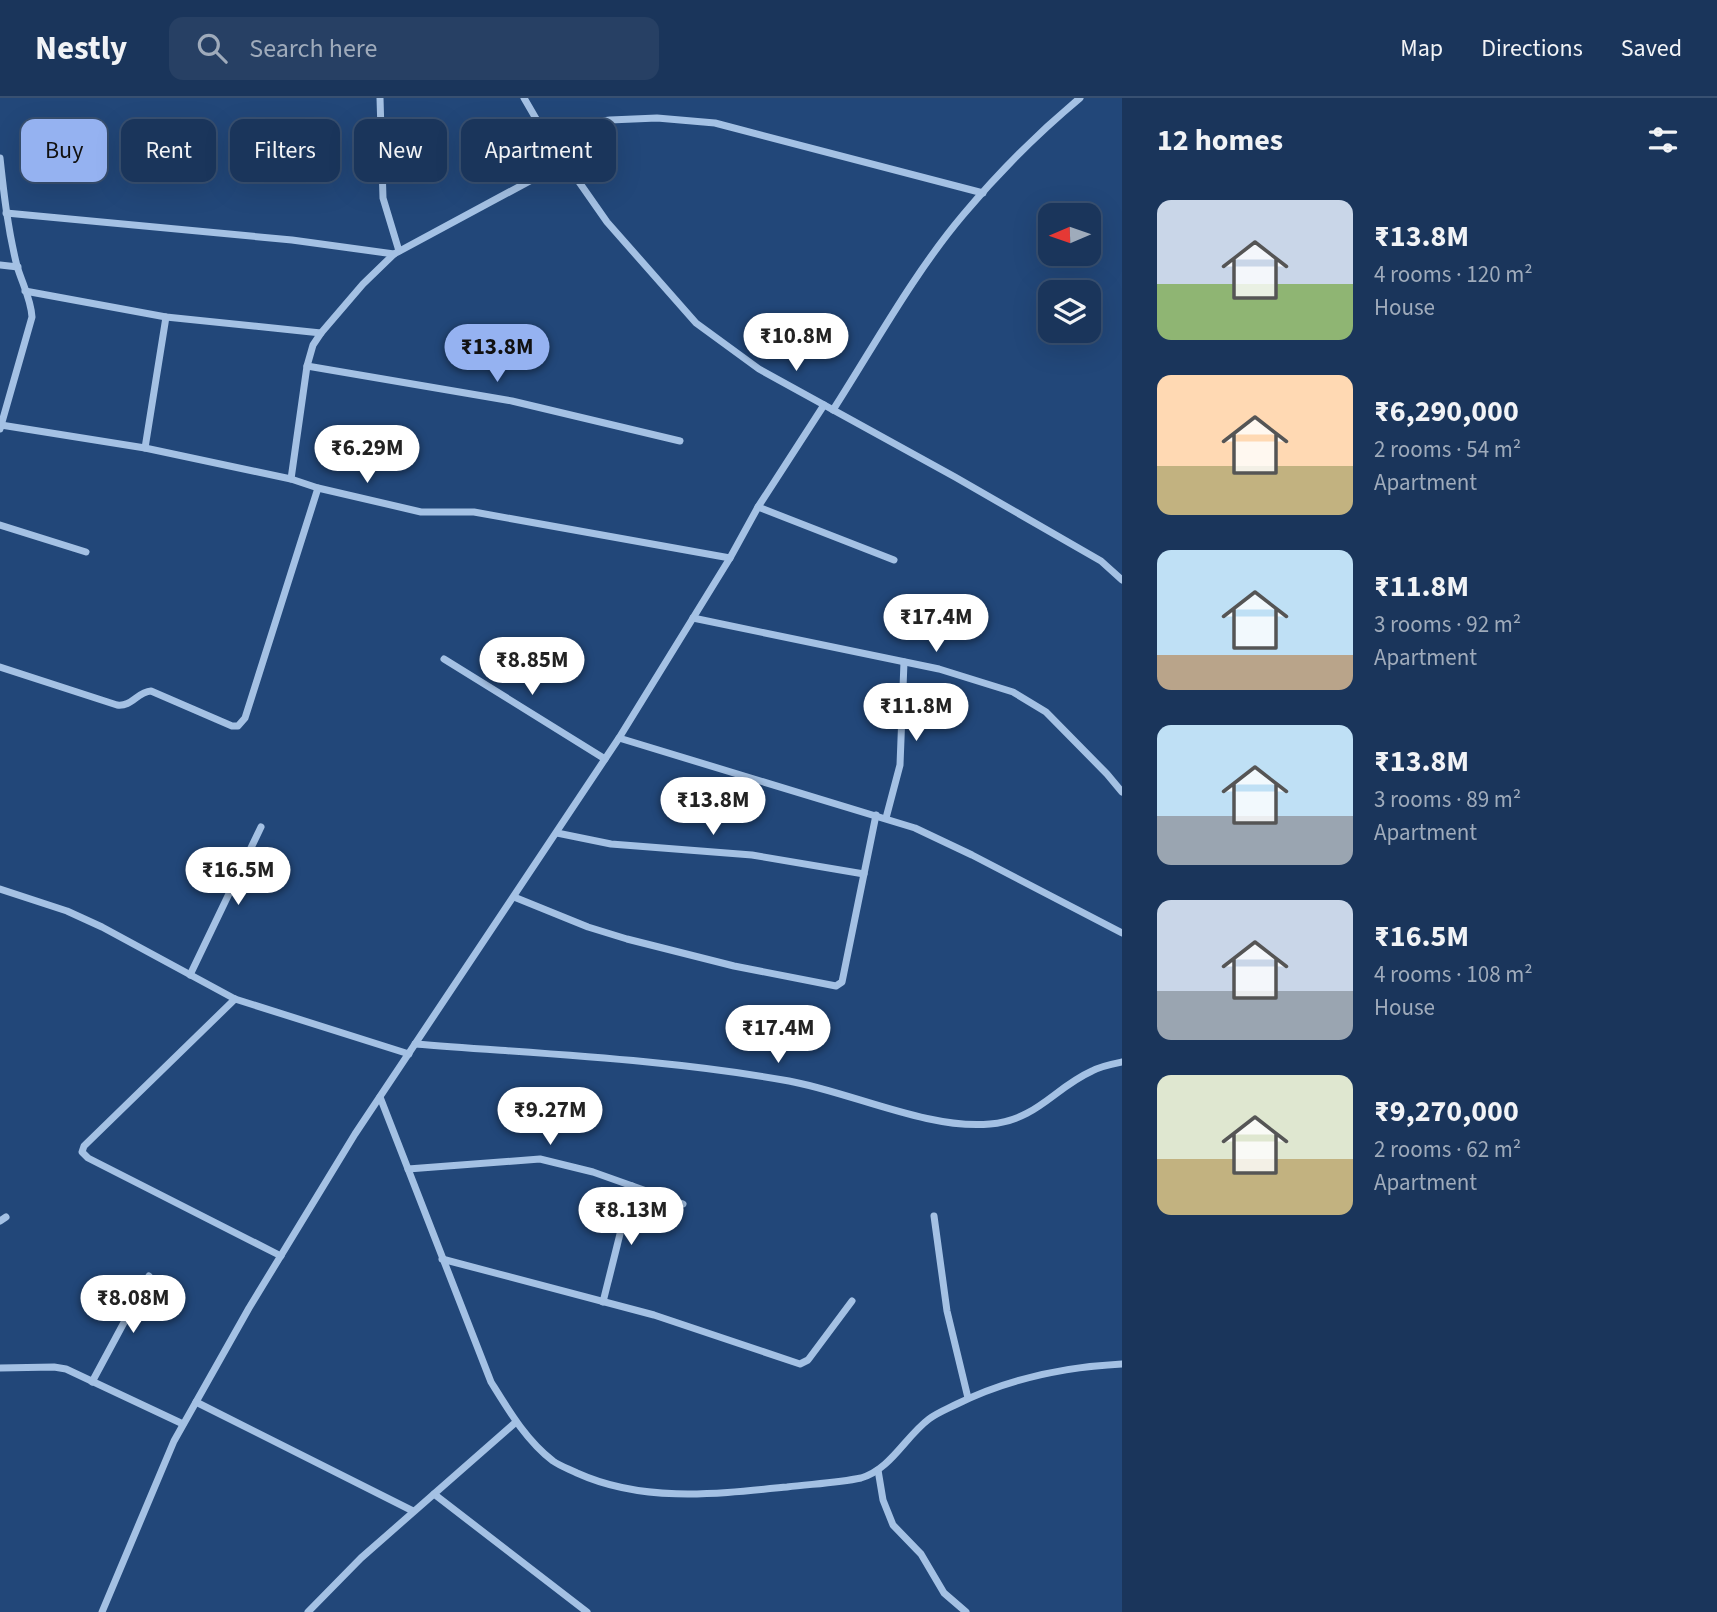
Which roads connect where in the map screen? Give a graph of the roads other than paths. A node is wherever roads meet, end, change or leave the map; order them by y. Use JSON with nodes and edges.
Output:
{"nodes":[{"id":1,"x":380,"y":98,"type":"edge"},
{"id":2,"x":524,"y":98,"type":"edge"},
{"id":3,"x":1080,"y":98,"type":"edge"},
{"id":4,"x":536,"y":119,"type":"edge"},
{"id":5,"x":616,"y":120,"type":"edge"},
{"id":6,"x":0,"y":158,"type":"edge"},
{"id":7,"x":528,"y":182,"type":"edge"},
{"id":8,"x":579,"y":182,"type":"edge"},
{"id":9,"x":983,"y":193,"type":"junction"},
{"id":10,"x":6,"y":214,"type":"junction"},
{"id":11,"x":397,"y":253,"type":"junction"},
{"id":12,"x":0,"y":265,"type":"edge"},
{"id":13,"x":18,"y":267,"type":"junction"},
{"id":14,"x":25,"y":290,"type":"junction"},
{"id":15,"x":166,"y":317,"type":"junction"},
{"id":16,"x":321,"y":333,"type":"junction"},
{"id":17,"x":307,"y":366,"type":"junction"},
{"id":18,"x":824,"y":405,"type":"junction"},
{"id":19,"x":833,"y":410,"type":"junction"},
{"id":20,"x":1,"y":427,"type":"edge"},
{"id":21,"x":680,"y":441,"type":"dead end"},
{"id":22,"x":145,"y":448,"type":"junction"},
{"id":23,"x":292,"y":479,"type":"junction"},
{"id":24,"x":318,"y":488,"type":"junction"},
{"id":25,"x":758,"y":507,"type":"junction"},
{"id":26,"x":0,"y":525,"type":"edge"},
{"id":27,"x":86,"y":552,"type":"dead end"},
{"id":28,"x":730,"y":558,"type":"junction"},
{"id":29,"x":894,"y":560,"type":"dead end"},
{"id":30,"x":1122,"y":580,"type":"edge"},
{"id":31,"x":693,"y":618,"type":"junction"},
{"id":32,"x":444,"y":659,"type":"dead end"},
{"id":33,"x":904,"y":662,"type":"junction"},
{"id":34,"x":0,"y":667,"type":"edge"},
{"id":35,"x":619,"y":738,"type":"junction"},
{"id":36,"x":605,"y":759,"type":"junction"},
{"id":37,"x":1122,"y":792,"type":"edge"},
{"id":38,"x":876,"y":815,"type":"junction"},
{"id":39,"x":886,"y":818,"type":"junction"},
{"id":40,"x":261,"y":827,"type":"dead end"},
{"id":41,"x":556,"y":833,"type":"junction"},
{"id":42,"x":864,"y":874,"type":"junction"},
{"id":43,"x":0,"y":889,"type":"edge"},
{"id":44,"x":514,"y":897,"type":"junction"},
{"id":45,"x":1122,"y":933,"type":"edge"},
{"id":46,"x":190,"y":975,"type":"junction"},
{"id":47,"x":235,"y":999,"type":"junction"},
{"id":48,"x":415,"y":1044,"type":"junction"},
{"id":49,"x":409,"y":1054,"type":"junction"},
{"id":50,"x":1122,"y":1062,"type":"edge"},
{"id":51,"x":380,"y":1097,"type":"junction"},
{"id":52,"x":408,"y":1169,"type":"junction"},
{"id":53,"x":632,"y":1186,"type":"junction"},
{"id":54,"x":683,"y":1204,"type":"dead end"},
{"id":55,"x":934,"y":1216,"type":"dead end"},
{"id":56,"x":281,"y":1256,"type":"junction"},
{"id":57,"x":442,"y":1259,"type":"junction"},
{"id":58,"x":149,"y":1276,"type":"dead end"},
{"id":59,"x":852,"y":1301,"type":"dead end"},
{"id":60,"x":603,"y":1302,"type":"junction"},
{"id":61,"x":1122,"y":1364,"type":"edge"},
{"id":62,"x":0,"y":1368,"type":"edge"},
{"id":63,"x":92,"y":1381,"type":"junction"},
{"id":64,"x":968,"y":1398,"type":"junction"},
{"id":65,"x":196,"y":1402,"type":"junction"},
{"id":66,"x":516,"y":1422,"type":"junction"},
{"id":67,"x":183,"y":1424,"type":"junction"},
{"id":68,"x":878,"y":1470,"type":"junction"},
{"id":69,"x":434,"y":1494,"type":"junction"},
{"id":70,"x":413,"y":1511,"type":"junction"},
{"id":71,"x":963,"y":1611,"type":"edge"},
{"id":72,"x":102,"y":1612,"type":"edge"},
{"id":73,"x":308,"y":1612,"type":"edge"},
{"id":74,"x":587,"y":1612,"type":"edge"}],
"edges":[{"from":1,"to":11,"type":"street"},
{"from":2,"to":4,"type":"street"},
{"from":3,"to":9,"type":"street"},
{"from":5,"to":9,"type":"street"},
{"from":6,"to":10,"type":"street"},
{"from":7,"to":11,"type":"street"},
{"from":8,"to":18,"type":"street"},
{"from":9,"to":19,"type":"street"},
{"from":10,"to":11,"type":"street"},
{"from":10,"to":13,"type":"street"},
{"from":11,"to":16,"type":"street"},
{"from":12,"to":13,"type":"street"},
{"from":13,"to":14,"type":"street"},
{"from":14,"to":15,"type":"street"},
{"from":14,"to":20,"type":"street"},
{"from":15,"to":16,"type":"street"},
{"from":15,"to":22,"type":"street"},
{"from":16,"to":17,"type":"street"},
{"from":17,"to":21,"type":"street"},
{"from":17,"to":23,"type":"street"},
{"from":18,"to":19,"type":"street"},
{"from":18,"to":25,"type":"street"},
{"from":19,"to":30,"type":"street"},
{"from":20,"to":22,"type":"street"},
{"from":22,"to":23,"type":"street"},
{"from":23,"to":24,"type":"street"},
{"from":24,"to":28,"type":"street"},
{"from":24,"to":34,"type":"street"},
{"from":25,"to":28,"type":"street"},
{"from":25,"to":29,"type":"street"},
{"from":26,"to":27,"type":"street"},
{"from":28,"to":31,"type":"street"},
{"from":31,"to":33,"type":"street"},
{"from":31,"to":35,"type":"street"},
{"from":32,"to":36,"type":"street"},
{"from":33,"to":37,"type":"street"},
{"from":33,"to":39,"type":"street"},
{"from":35,"to":36,"type":"street"},
{"from":35,"to":38,"type":"street"},
{"from":36,"to":41,"type":"street"},
{"from":38,"to":39,"type":"street"},
{"from":38,"to":42,"type":"street"},
{"from":39,"to":45,"type":"street"},
{"from":40,"to":46,"type":"street"},
{"from":41,"to":42,"type":"street"},
{"from":41,"to":44,"type":"street"},
{"from":42,"to":44,"type":"street"},
{"from":43,"to":46,"type":"street"},
{"from":44,"to":48,"type":"street"},
{"from":46,"to":47,"type":"street"},
{"from":47,"to":49,"type":"street"},
{"from":47,"to":56,"type":"street"},
{"from":48,"to":49,"type":"street"},
{"from":48,"to":50,"type":"street"},
{"from":49,"to":51,"type":"street"},
{"from":51,"to":52,"type":"street"},
{"from":51,"to":56,"type":"street"},
{"from":52,"to":53,"type":"street"},
{"from":52,"to":57,"type":"street"},
{"from":53,"to":54,"type":"street"},
{"from":53,"to":60,"type":"street"},
{"from":55,"to":64,"type":"street"},
{"from":56,"to":65,"type":"street"},
{"from":57,"to":60,"type":"street"},
{"from":57,"to":66,"type":"street"},
{"from":58,"to":63,"type":"street"},
{"from":59,"to":60,"type":"street"},
{"from":61,"to":64,"type":"street"},
{"from":62,"to":63,"type":"street"},
{"from":63,"to":67,"type":"street"},
{"from":64,"to":68,"type":"street"},
{"from":65,"to":67,"type":"street"},
{"from":65,"to":70,"type":"street"},
{"from":66,"to":68,"type":"street"},
{"from":66,"to":69,"type":"street"},
{"from":67,"to":72,"type":"street"},
{"from":68,"to":71,"type":"street"},
{"from":69,"to":70,"type":"street"},
{"from":69,"to":74,"type":"street"},
{"from":70,"to":73,"type":"street"}]}
